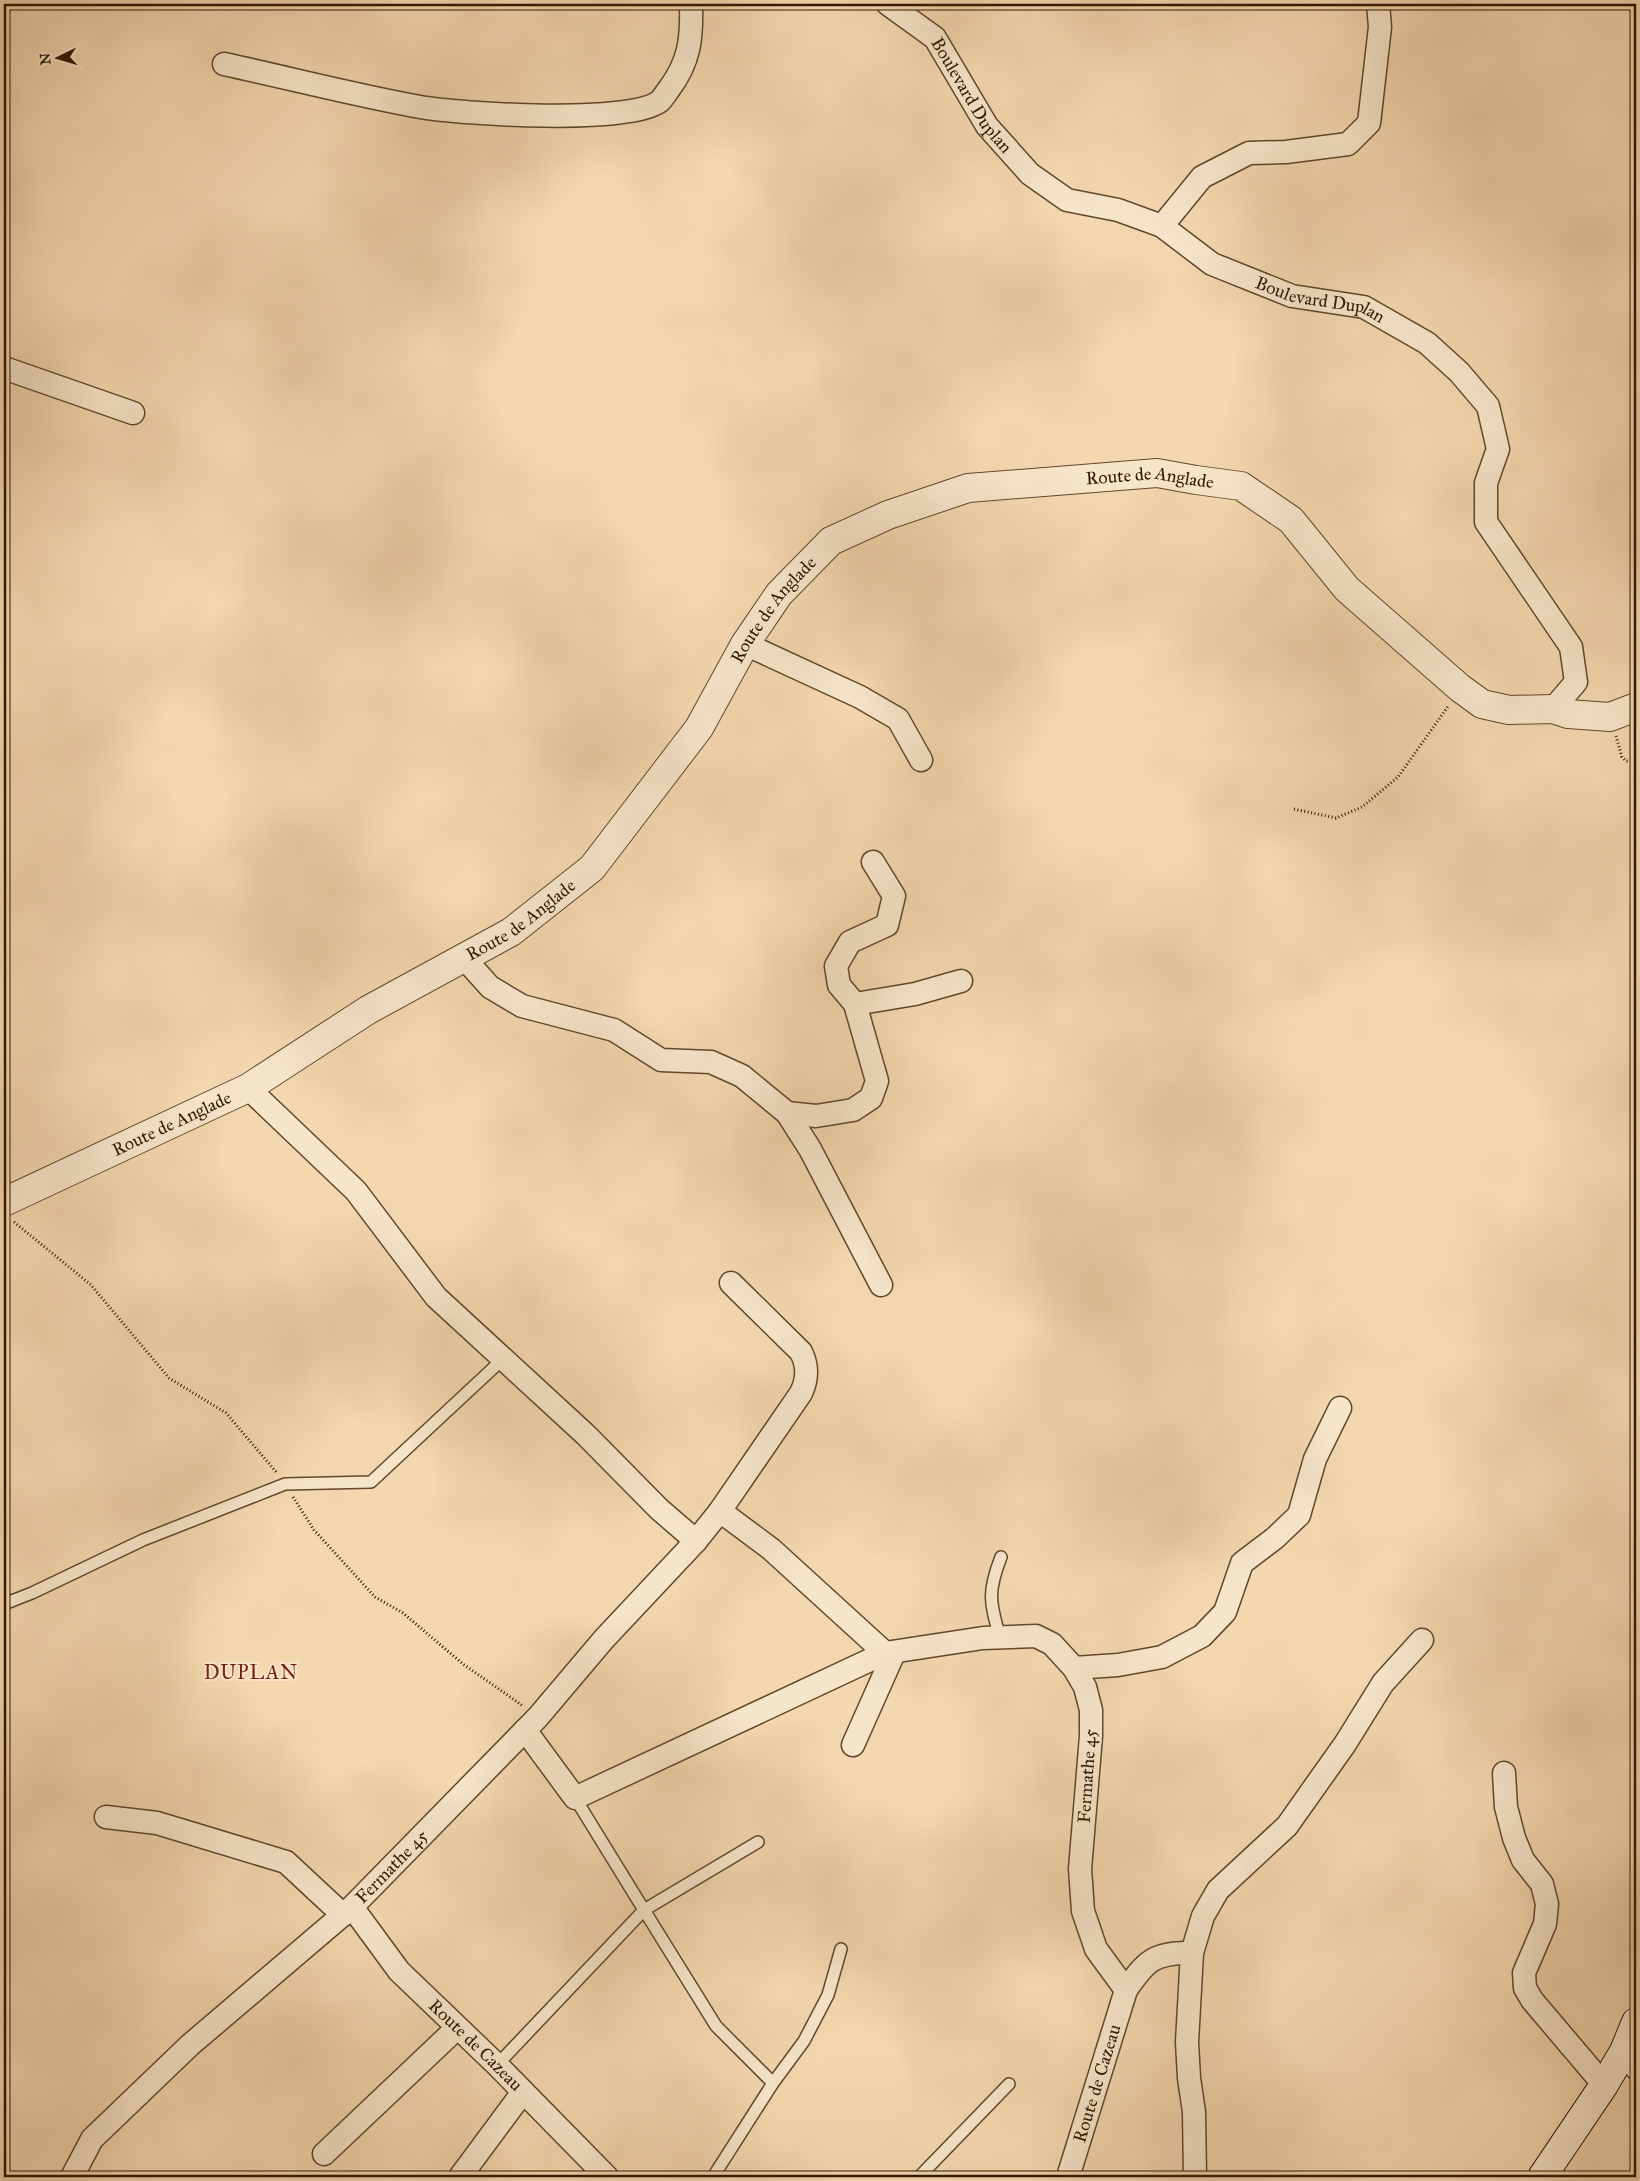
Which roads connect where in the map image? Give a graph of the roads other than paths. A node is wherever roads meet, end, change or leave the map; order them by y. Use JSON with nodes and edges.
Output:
{"nodes":[{"id":1,"x":691,"y":4,"type":"edge"},
{"id":2,"x":888,"y":4,"type":"edge"},
{"id":3,"x":1378,"y":4,"type":"edge"},
{"id":4,"x":224,"y":64,"type":"dead end"},
{"id":5,"x":1162,"y":226,"type":"junction"},
{"id":6,"x":4,"y":368,"type":"edge"},
{"id":7,"x":133,"y":413,"type":"dead end"},
{"id":8,"x":745,"y":644,"type":"junction"},
{"id":9,"x":1553,"y":708,"type":"junction"},
{"id":10,"x":1636,"y":708,"type":"edge"},
{"id":11,"x":920,"y":760,"type":"dead end"},
{"id":12,"x":873,"y":862,"type":"dead end"},
{"id":13,"x":464,"y":958,"type":"junction"},
{"id":14,"x":961,"y":981,"type":"dead end"},
{"id":15,"x":855,"y":1004,"type":"junction"},
{"id":16,"x":248,"y":1088,"type":"junction"},
{"id":17,"x":787,"y":1113,"type":"junction"},
{"id":18,"x":7,"y":1211,"type":"edge"},
{"id":19,"x":731,"y":1283,"type":"dead end"},
{"id":20,"x":881,"y":1285,"type":"dead end"},
{"id":21,"x":503,"y":1359,"type":"junction"},
{"id":22,"x":1340,"y":1408,"type":"dead end"},
{"id":23,"x":720,"y":1511,"type":"junction"},
{"id":24,"x":696,"y":1541,"type":"junction"},
{"id":25,"x":1001,"y":1557,"type":"dead end"},
{"id":26,"x":4,"y":1604,"type":"edge"},
{"id":27,"x":1000,"y":1638,"type":"junction"},
{"id":28,"x":1422,"y":1640,"type":"dead end"},
{"id":29,"x":890,"y":1653,"type":"junction"},
{"id":30,"x":1074,"y":1668,"type":"junction"},
{"id":31,"x":531,"y":1723,"type":"junction"},
{"id":32,"x":853,"y":1745,"type":"dead end"},
{"id":33,"x":1504,"y":1773,"type":"dead end"},
{"id":34,"x":575,"y":1798,"type":"junction"},
{"id":35,"x":106,"y":1817,"type":"dead end"},
{"id":36,"x":758,"y":1842,"type":"dead end"},
{"id":37,"x":644,"y":1910,"type":"junction"},
{"id":38,"x":348,"y":1911,"type":"junction"},
{"id":39,"x":841,"y":1949,"type":"dead end"},
{"id":40,"x":1192,"y":1953,"type":"junction"},
{"id":41,"x":1126,"y":1990,"type":"junction"},
{"id":42,"x":1636,"y":2022,"type":"edge"},
{"id":43,"x":457,"y":2028,"type":"junction"},
{"id":44,"x":1630,"y":2060,"type":"edge"},
{"id":45,"x":497,"y":2065,"type":"junction"},
{"id":46,"x":773,"y":2083,"type":"junction"},
{"id":47,"x":1009,"y":2084,"type":"dead end"},
{"id":48,"x":1604,"y":2085,"type":"junction"},
{"id":49,"x":524,"y":2092,"type":"junction"},
{"id":50,"x":324,"y":2154,"type":"dead end"},
{"id":51,"x":72,"y":2177,"type":"edge"},
{"id":52,"x":460,"y":2177,"type":"edge"},
{"id":53,"x":607,"y":2177,"type":"edge"},
{"id":54,"x":713,"y":2177,"type":"edge"},
{"id":55,"x":919,"y":2177,"type":"edge"},
{"id":56,"x":1068,"y":2177,"type":"edge"},
{"id":57,"x":1195,"y":2177,"type":"edge"},
{"id":58,"x":1542,"y":2177,"type":"edge"}],
"edges":[{"from":1,"to":4,"type":"street"},
{"from":2,"to":5,"type":"street","name":"Boulevard Duplan"},
{"from":3,"to":5,"type":"street"},
{"from":5,"to":9,"type":"street","name":"Boulevard Duplan"},
{"from":6,"to":7,"type":"street"},
{"from":8,"to":9,"type":"street","name":"Route de Anglade"},
{"from":8,"to":11,"type":"street"},
{"from":8,"to":13,"type":"street","name":"Route de Anglade"},
{"from":9,"to":10,"type":"street","name":"Route de Anglade"},
{"from":12,"to":15,"type":"street"},
{"from":13,"to":16,"type":"street","name":"Route de Anglade"},
{"from":13,"to":17,"type":"street"},
{"from":14,"to":15,"type":"street"},
{"from":15,"to":17,"type":"street"},
{"from":16,"to":18,"type":"street","name":"Route de Anglade"},
{"from":16,"to":21,"type":"street"},
{"from":17,"to":20,"type":"street"},
{"from":19,"to":23,"type":"street","name":"Fermathe 45"},
{"from":21,"to":24,"type":"street"},
{"from":21,"to":26,"type":"lane"},
{"from":22,"to":30,"type":"street"},
{"from":23,"to":24,"type":"street","name":"Fermathe 45"},
{"from":23,"to":29,"type":"street"},
{"from":24,"to":31,"type":"street","name":"Fermathe 45"},
{"from":25,"to":27,"type":"lane"},
{"from":27,"to":29,"type":"street","name":"Fermathe 45"},
{"from":27,"to":30,"type":"street","name":"Fermathe 45"},
{"from":28,"to":40,"type":"street"},
{"from":29,"to":32,"type":"street"},
{"from":29,"to":34,"type":"street","name":"Fermathe 45"},
{"from":30,"to":41,"type":"street","name":"Fermathe 45"},
{"from":31,"to":34,"type":"street"},
{"from":31,"to":38,"type":"street","name":"Fermathe 45"},
{"from":33,"to":48,"type":"street"},
{"from":34,"to":37,"type":"lane"},
{"from":35,"to":38,"type":"street","name":"Route de Cazeau"},
{"from":36,"to":37,"type":"lane"},
{"from":37,"to":45,"type":"lane"},
{"from":37,"to":46,"type":"lane"},
{"from":38,"to":43,"type":"street","name":"Route de Cazeau"},
{"from":38,"to":51,"type":"street","name":"Fermathe 45"},
{"from":39,"to":46,"type":"lane"},
{"from":40,"to":41,"type":"street"},
{"from":40,"to":57,"type":"street"},
{"from":41,"to":56,"type":"street","name":"Route de Cazeau"},
{"from":42,"to":44,"type":"street"},
{"from":43,"to":45,"type":"street","name":"Route de Cazeau"},
{"from":43,"to":50,"type":"street"},
{"from":44,"to":48,"type":"street"},
{"from":45,"to":49,"type":"street","name":"Route de Cazeau"},
{"from":46,"to":54,"type":"lane"},
{"from":47,"to":55,"type":"lane"},
{"from":48,"to":58,"type":"street"},
{"from":49,"to":52,"type":"street"},
{"from":49,"to":53,"type":"street","name":"Route de Cazeau"}]}
